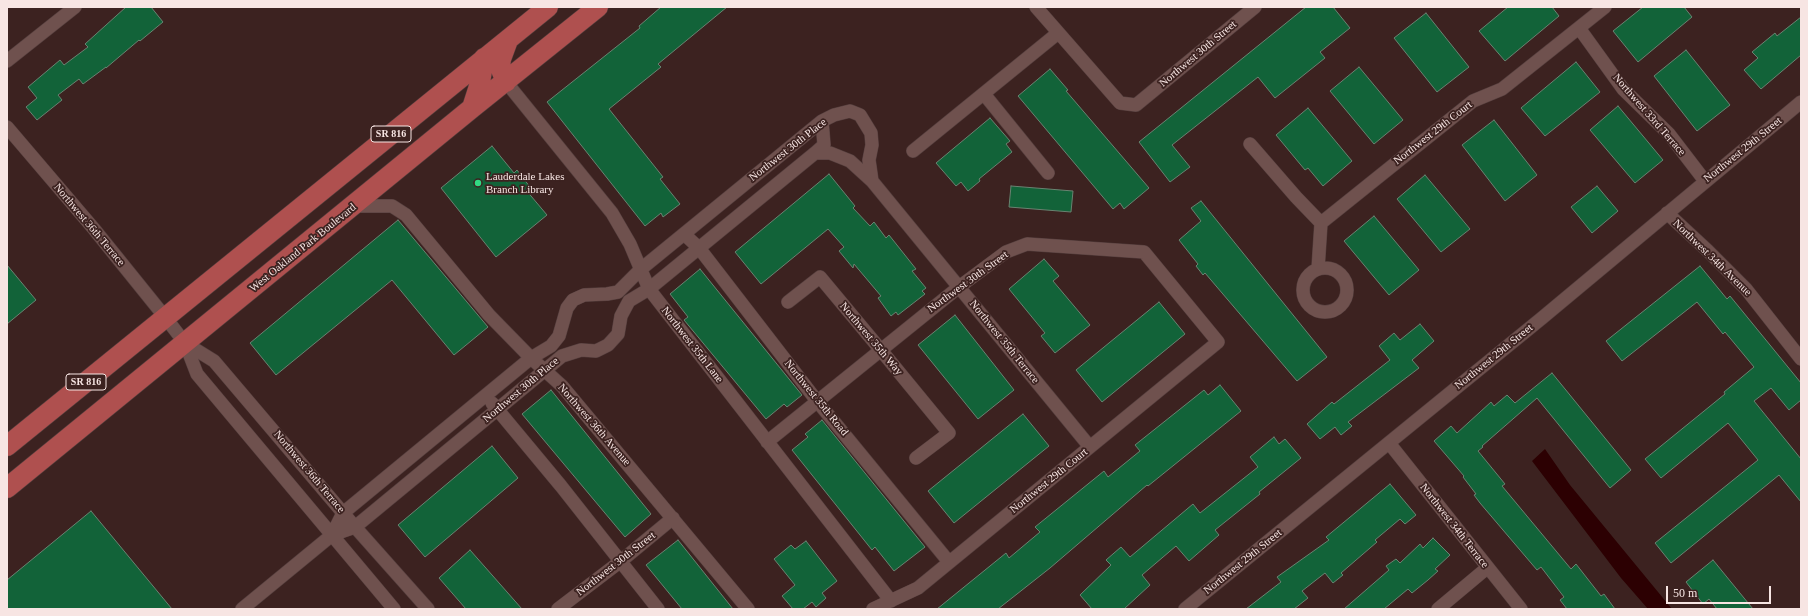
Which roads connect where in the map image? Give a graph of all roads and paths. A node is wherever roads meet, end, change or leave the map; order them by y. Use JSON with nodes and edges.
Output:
{"nodes":[{"id":1,"x":75,"y":7,"type":"edge"},
{"id":2,"x":548,"y":7,"type":"edge"},
{"id":3,"x":598,"y":7,"type":"edge"},
{"id":4,"x":1036,"y":7,"type":"edge"},
{"id":5,"x":1255,"y":7,"type":"edge"},
{"id":6,"x":1605,"y":7,"type":"edge"},
{"id":7,"x":1579,"y":28,"type":"junction"},
{"id":8,"x":1058,"y":33,"type":"junction"},
{"id":9,"x":508,"y":40,"type":"junction"},
{"id":10,"x":484,"y":58,"type":"junction"},
{"id":11,"x":7,"y":61,"type":"edge"},
{"id":12,"x":506,"y":82,"type":"junction"},
{"id":13,"x":984,"y":94,"type":"junction"},
{"id":14,"x":1801,"y":102,"type":"edge"},
{"id":15,"x":472,"y":108,"type":"junction"},
{"id":16,"x":822,"y":121,"type":"junction"},
{"id":17,"x":7,"y":128,"type":"edge"},
{"id":18,"x":1250,"y":144,"type":"dead end"},
{"id":19,"x":913,"y":151,"type":"dead end"},
{"id":20,"x":815,"y":153,"type":"junction"},
{"id":21,"x":1048,"y":173,"type":"dead end"},
{"id":22,"x":1705,"y":181,"type":"junction"},
{"id":23,"x":872,"y":182,"type":"junction"},
{"id":24,"x":354,"y":206,"type":"junction"},
{"id":25,"x":1666,"y":214,"type":"junction"},
{"id":26,"x":1321,"y":223,"type":"junction"},
{"id":27,"x":684,"y":234,"type":"junction"},
{"id":28,"x":699,"y":248,"type":"junction"},
{"id":29,"x":641,"y":269,"type":"junction"},
{"id":30,"x":1318,"y":269,"type":"dead end"},
{"id":31,"x":959,"y":287,"type":"junction"},
{"id":32,"x":649,"y":289,"type":"junction"},
{"id":33,"x":788,"y":302,"type":"dead end"},
{"id":34,"x":165,"y":317,"type":"junction"},
{"id":35,"x":1218,"y":342,"type":"joint"},
{"id":36,"x":185,"y":343,"type":"junction"},
{"id":37,"x":880,"y":349,"type":"junction"},
{"id":38,"x":531,"y":358,"type":"junction"},
{"id":39,"x":1801,"y":359,"type":"edge"},
{"id":40,"x":544,"y":370,"type":"junction"},
{"id":41,"x":486,"y":396,"type":"junction"},
{"id":42,"x":817,"y":400,"type":"junction"},
{"id":43,"x":497,"y":410,"type":"junction"},
{"id":44,"x":767,"y":442,"type":"junction"},
{"id":45,"x":1389,"y":443,"type":"junction"},
{"id":46,"x":7,"y":446,"type":"edge"},
{"id":47,"x":1090,"y":447,"type":"junction"},
{"id":48,"x":916,"y":458,"type":"dead end"},
{"id":49,"x":7,"y":488,"type":"edge"},
{"id":50,"x":343,"y":513,"type":"junction"},
{"id":51,"x":673,"y":518,"type":"junction"},
{"id":52,"x":355,"y":527,"type":"junction"},
{"id":53,"x":332,"y":535,"type":"junction"},
{"id":54,"x":621,"y":561,"type":"junction"},
{"id":55,"x":949,"y":562,"type":"junction"},
{"id":56,"x":1487,"y":568,"type":"junction"},
{"id":57,"x":891,"y":601,"type":"junction"},
{"id":58,"x":242,"y":609,"type":"edge"},
{"id":59,"x":394,"y":609,"type":"edge"},
{"id":60,"x":428,"y":609,"type":"edge"},
{"id":61,"x":558,"y":609,"type":"edge"},
{"id":62,"x":658,"y":609,"type":"edge"},
{"id":63,"x":748,"y":609,"type":"edge"},
{"id":64,"x":873,"y":609,"type":"edge"},
{"id":65,"x":1185,"y":609,"type":"edge"},
{"id":66,"x":1438,"y":609,"type":"edge"},
{"id":67,"x":1521,"y":609,"type":"edge"}],
"edges":[{"from":1,"to":11,"type":"street"},
{"from":2,"to":9,"type":"main road","number":"SR 816"},
{"from":3,"to":12,"type":"main road","name":"West Oakland Park Boulevard","number":"SR 816"},
{"from":4,"to":8,"type":"street"},
{"from":5,"to":8,"type":"street","name":"Northwest 30th Street"},
{"from":6,"to":7,"type":"street","name":"Northwest 29th Court"},
{"from":7,"to":22,"type":"street","name":"Northwest 33rd Terrace"},
{"from":7,"to":26,"type":"street","name":"Northwest 29th Court"},
{"from":8,"to":13,"type":"street"},
{"from":9,"to":10,"type":"main road","number":"SR 816"},
{"from":9,"to":12,"type":"main road"},
{"from":10,"to":15,"type":"main road"},
{"from":10,"to":34,"type":"main road","number":"SR 816"},
{"from":12,"to":15,"type":"main road","name":"West Oakland Park Boulevard","number":"SR 816"},
{"from":12,"to":29,"type":"street","name":"Northwest 35th Lane"},
{"from":13,"to":19,"type":"street"},
{"from":13,"to":21,"type":"street"},
{"from":14,"to":22,"type":"street","name":"Northwest 29th Street"},
{"from":15,"to":24,"type":"main road","name":"West Oakland Park Boulevard","number":"SR 816"},
{"from":16,"to":20,"type":"street"},
{"from":16,"to":23,"type":"street","name":"Northwest 30th Place"},
{"from":16,"to":27,"type":"street","name":"Northwest 30th Place"},
{"from":17,"to":34,"type":"street","name":"Northwest 36th Terrace"},
{"from":18,"to":26,"type":"street"},
{"from":20,"to":23,"type":"street","name":"Northwest 30th Place"},
{"from":20,"to":28,"type":"street","name":"Northwest 30th Place"},
{"from":22,"to":25,"type":"street","name":"Northwest 29th Street"},
{"from":23,"to":31,"type":"street","name":"Northwest 35th Terrace"},
{"from":24,"to":36,"type":"main road","name":"West Oakland Park Boulevard","number":"SR 816"},
{"from":24,"to":38,"type":"street","name":"Northwest 36th Avenue"},
{"from":25,"to":39,"type":"street","name":"Northwest 34th Avenue"},
{"from":25,"to":45,"type":"street","name":"Northwest 29th Street"},
{"from":26,"to":30,"type":"street"},
{"from":27,"to":28,"type":"street","name":"Northwest 35th Road"},
{"from":27,"to":29,"type":"street","name":"Northwest 30th Place"},
{"from":28,"to":32,"type":"street","name":"Northwest 30th Place"},
{"from":28,"to":42,"type":"street","name":"Northwest 35th Road"},
{"from":29,"to":32,"type":"street","name":"Northwest 35th Lane"},
{"from":29,"to":38,"type":"street","name":"Northwest 30th Place"},
{"from":31,"to":35,"type":"street","name":"Northwest 30th Street"},
{"from":31,"to":37,"type":"street","name":"Northwest 30th Street"},
{"from":31,"to":47,"type":"street","name":"Northwest 35th Terrace"},
{"from":32,"to":40,"type":"street","name":"Northwest 30th Place"},
{"from":32,"to":44,"type":"street","name":"Northwest 35th Lane"},
{"from":33,"to":37,"type":"street","name":"Northwest 35th Way"},
{"from":34,"to":36,"type":"street","name":"Northwest 36th Terrace"},
{"from":34,"to":46,"type":"main road","number":"SR 816"},
{"from":35,"to":47,"type":"street","name":"Northwest 29th Court"},
{"from":36,"to":49,"type":"main road","name":"West Oakland Park Boulevard","number":"SR 816"},
{"from":36,"to":50,"type":"street","name":"Northwest 36th Terrace"},
{"from":36,"to":53,"type":"street","name":"Northwest 36th Terrace"},
{"from":37,"to":42,"type":"street","name":"Northwest 30th Street"},
{"from":37,"to":48,"type":"street","name":"Northwest 35th Way"},
{"from":38,"to":40,"type":"street","name":"Northwest 36th Avenue"},
{"from":38,"to":41,"type":"street","name":"Northwest 30th Place"},
{"from":40,"to":43,"type":"street","name":"Northwest 30th Place"},
{"from":40,"to":51,"type":"street","name":"Northwest 36th Avenue"},
{"from":41,"to":43,"type":"street"},
{"from":41,"to":50,"type":"street","name":"Northwest 30th Place"},
{"from":42,"to":44,"type":"street","name":"Northwest 30th Street"},
{"from":42,"to":55,"type":"street","name":"Northwest 35th Road"},
{"from":43,"to":52,"type":"street","name":"Northwest 30th Place"},
{"from":43,"to":54,"type":"street"},
{"from":44,"to":57,"type":"street","name":"Northwest 35th Lane"},
{"from":45,"to":56,"type":"street","name":"Northwest 34th Terrace"},
{"from":45,"to":65,"type":"street","name":"Northwest 29th Street"},
{"from":47,"to":55,"type":"street","name":"Northwest 29th Court"},
{"from":50,"to":52,"type":"street","name":"Northwest 36th Terrace"},
{"from":50,"to":53,"type":"street","name":"Northwest 30th Place"},
{"from":51,"to":54,"type":"street","name":"Northwest 30th Street"},
{"from":51,"to":63,"type":"street","name":"Northwest 36th Avenue"},
{"from":52,"to":53,"type":"street","name":"Northwest 30th Place"},
{"from":52,"to":60,"type":"street","name":"Northwest 36th Terrace"},
{"from":53,"to":58,"type":"street"},
{"from":53,"to":59,"type":"street","name":"Northwest 36th Terrace"},
{"from":54,"to":61,"type":"street","name":"Northwest 30th Street"},
{"from":54,"to":62,"type":"street"},
{"from":55,"to":57,"type":"street","name":"Northwest 29th Court"},
{"from":56,"to":66,"type":"street"},
{"from":56,"to":67,"type":"street","name":"Northwest 34th Terrace"},
{"from":57,"to":64,"type":"street","name":"Northwest 29th Court"}]}
